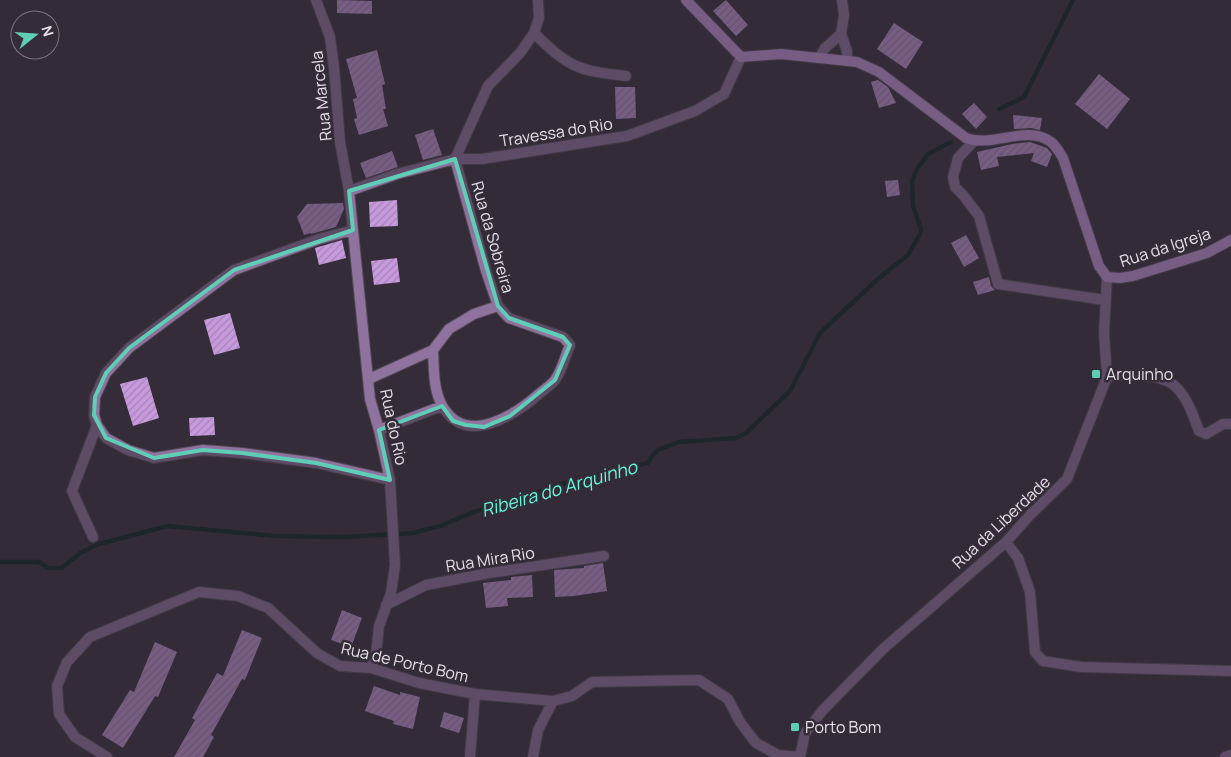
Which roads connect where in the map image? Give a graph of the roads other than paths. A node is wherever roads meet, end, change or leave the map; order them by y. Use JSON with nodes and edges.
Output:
{"nodes":[{"id":1,"x":316,"y":0,"type":"edge"},
{"id":2,"x":538,"y":0,"type":"edge"},
{"id":3,"x":686,"y":0,"type":"edge"},
{"id":4,"x":842,"y":0,"type":"edge"},
{"id":5,"x":534,"y":33,"type":"junction"},
{"id":6,"x":841,"y":34,"type":"junction"},
{"id":7,"x":741,"y":57,"type":"junction"},
{"id":8,"x":819,"y":58,"type":"junction"},
{"id":9,"x":847,"y":61,"type":"junction"},
{"id":10,"x":626,"y":76,"type":"dead end"},
{"id":11,"x":974,"y":141,"type":"junction"},
{"id":12,"x":454,"y":159,"type":"junction"},
{"id":13,"x":349,"y":191,"type":"junction"},
{"id":14,"x":353,"y":230,"type":"junction"},
{"id":15,"x":1231,"y":240,"type":"edge"},
{"id":16,"x":1107,"y":277,"type":"junction"},
{"id":17,"x":1105,"y":300,"type":"junction"},
{"id":18,"x":498,"y":306,"type":"junction"},
{"id":19,"x":432,"y":350,"type":"junction"},
{"id":20,"x":1107,"y":377,"type":"junction"},
{"id":21,"x":369,"y":379,"type":"junction"},
{"id":22,"x":442,"y":406,"type":"junction"},
{"id":23,"x":1231,"y":424,"type":"edge"},
{"id":24,"x":97,"y":425,"type":"junction"},
{"id":25,"x":379,"y":430,"type":"junction"},
{"id":26,"x":390,"y":480,"type":"junction"},
{"id":27,"x":94,"y":537,"type":"dead end"},
{"id":28,"x":1006,"y":542,"type":"junction"},
{"id":29,"x":604,"y":556,"type":"dead end"},
{"id":30,"x":386,"y":605,"type":"junction"},
{"id":31,"x":371,"y":668,"type":"junction"},
{"id":32,"x":1231,"y":671,"type":"edge"},
{"id":33,"x":475,"y":694,"type":"junction"},
{"id":34,"x":553,"y":701,"type":"junction"},
{"id":35,"x":1231,"y":755,"type":"edge"},
{"id":36,"x":107,"y":757,"type":"edge"},
{"id":37,"x":470,"y":757,"type":"edge"},
{"id":38,"x":533,"y":757,"type":"edge"},
{"id":39,"x":800,"y":757,"type":"edge"},
{"id":40,"x":1225,"y":757,"type":"edge"}],
"edges":[{"from":1,"to":13,"type":"street","name":"Rua Marcela"},
{"from":2,"to":5,"type":"street"},
{"from":3,"to":7,"type":"street"},
{"from":4,"to":6,"type":"street"},
{"from":5,"to":10,"type":"street"},
{"from":5,"to":12,"type":"street"},
{"from":6,"to":8,"type":"street"},
{"from":6,"to":9,"type":"street"},
{"from":7,"to":8,"type":"street"},
{"from":7,"to":12,"type":"street","name":"Travessa do Rio"},
{"from":8,"to":9,"type":"street"},
{"from":9,"to":11,"type":"street"},
{"from":11,"to":16,"type":"street"},
{"from":11,"to":17,"type":"street"},
{"from":12,"to":13,"type":"street","name":"Travessa do Rio"},
{"from":12,"to":18,"type":"street","name":"Rua da Sobreira"},
{"from":13,"to":14,"type":"street","name":"Rua do Rio"},
{"from":14,"to":21,"type":"street","name":"Rua do Rio"},
{"from":14,"to":24,"type":"street"},
{"from":15,"to":16,"type":"street","name":"Rua da Igreja"},
{"from":16,"to":17,"type":"street","name":"Rua da Liberdade"},
{"from":17,"to":20,"type":"street","name":"Rua da Liberdade"},
{"from":18,"to":19,"type":"street","name":"Rua da Sobreira"},
{"from":18,"to":22,"type":"street"},
{"from":19,"to":21,"type":"street"},
{"from":19,"to":22,"type":"street"},
{"from":20,"to":23,"type":"street"},
{"from":20,"to":28,"type":"street","name":"Rua da Liberdade"},
{"from":21,"to":25,"type":"street","name":"Rua do Rio"},
{"from":22,"to":25,"type":"street"},
{"from":24,"to":26,"type":"street"},
{"from":24,"to":27,"type":"street"},
{"from":25,"to":26,"type":"street","name":"Rua do Rio"},
{"from":26,"to":30,"type":"street","name":"Rua do Rio"},
{"from":28,"to":32,"type":"street"},
{"from":28,"to":39,"type":"street","name":"Rua da Liberdade"},
{"from":29,"to":30,"type":"street","name":"Rua Mira Rio"},
{"from":30,"to":31,"type":"street","name":"Rua do Rio"},
{"from":31,"to":33,"type":"street","name":"Rua de Porto Bom"},
{"from":31,"to":36,"type":"street","name":"Rua de Porto Bom"},
{"from":33,"to":34,"type":"street","name":"Rua de Porto Bom"},
{"from":33,"to":37,"type":"street"},
{"from":34,"to":38,"type":"street"},
{"from":34,"to":39,"type":"street","name":"Rua de Porto Bom"},
{"from":35,"to":40,"type":"street"}]}
